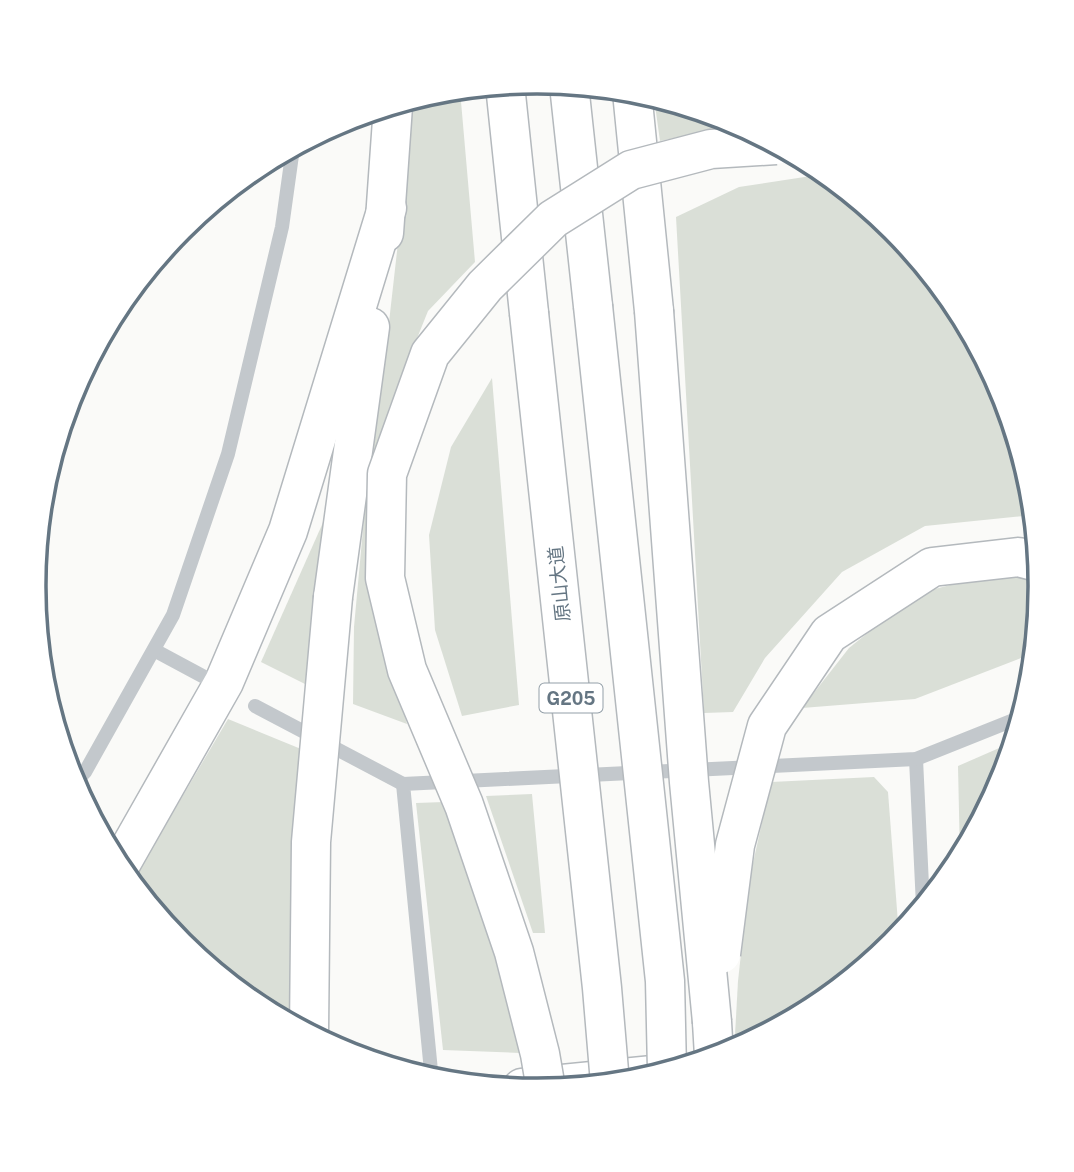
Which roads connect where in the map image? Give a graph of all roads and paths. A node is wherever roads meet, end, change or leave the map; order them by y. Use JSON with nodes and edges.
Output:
{"nodes":[{"id":1,"x":506,"y":96,"type":"edge"},
{"id":2,"x":570,"y":96,"type":"edge"},
{"id":3,"x":633,"y":104,"type":"edge"},
{"id":4,"x":392,"y":117,"type":"edge"},
{"id":5,"x":756,"y":146,"type":"edge"},
{"id":6,"x":291,"y":160,"type":"edge"},
{"id":7,"x":387,"y":208,"type":"junction"},
{"id":8,"x":1027,"y":559,"type":"edge"},
{"id":9,"x":154,"y":650,"type":"junction"},
{"id":10,"x":208,"y":679,"type":"dead end"},
{"id":11,"x":255,"y":706,"type":"dead end"},
{"id":12,"x":1009,"y":722,"type":"edge"},
{"id":13,"x":916,"y":760,"type":"junction"},
{"id":14,"x":83,"y":774,"type":"edge"},
{"id":15,"x":403,"y":784,"type":"junction"},
{"id":16,"x":126,"y":855,"type":"edge"},
{"id":17,"x":922,"y":891,"type":"edge"},
{"id":18,"x":309,"y":1021,"type":"edge"},
{"id":19,"x":713,"y":1039,"type":"edge"},
{"id":20,"x":667,"y":1060,"type":"edge"},
{"id":21,"x":430,"y":1066,"type":"edge"},
{"id":22,"x":609,"y":1072,"type":"edge"},
{"id":23,"x":543,"y":1078,"type":"edge"}],
"edges":[{"from":1,"to":22,"type":"highway","name":"原山大道","number":"G205","bridge":true},
{"from":2,"to":20,"type":"highway","bridge":true},
{"from":3,"to":19,"type":"highway","bridge":true},
{"from":4,"to":7,"type":"highway"},
{"from":5,"to":23,"type":"highway","bridge":true},
{"from":6,"to":9,"type":"lane"},
{"from":7,"to":16,"type":"highway"},
{"from":7,"to":18,"type":"highway","bridge":true},
{"from":8,"to":19,"type":"highway","bridge":true},
{"from":9,"to":10,"type":"lane"},
{"from":9,"to":14,"type":"lane"},
{"from":11,"to":15,"type":"lane"},
{"from":12,"to":13,"type":"lane"},
{"from":13,"to":15,"type":"lane"},
{"from":13,"to":17,"type":"lane"},
{"from":15,"to":21,"type":"lane"}]}
